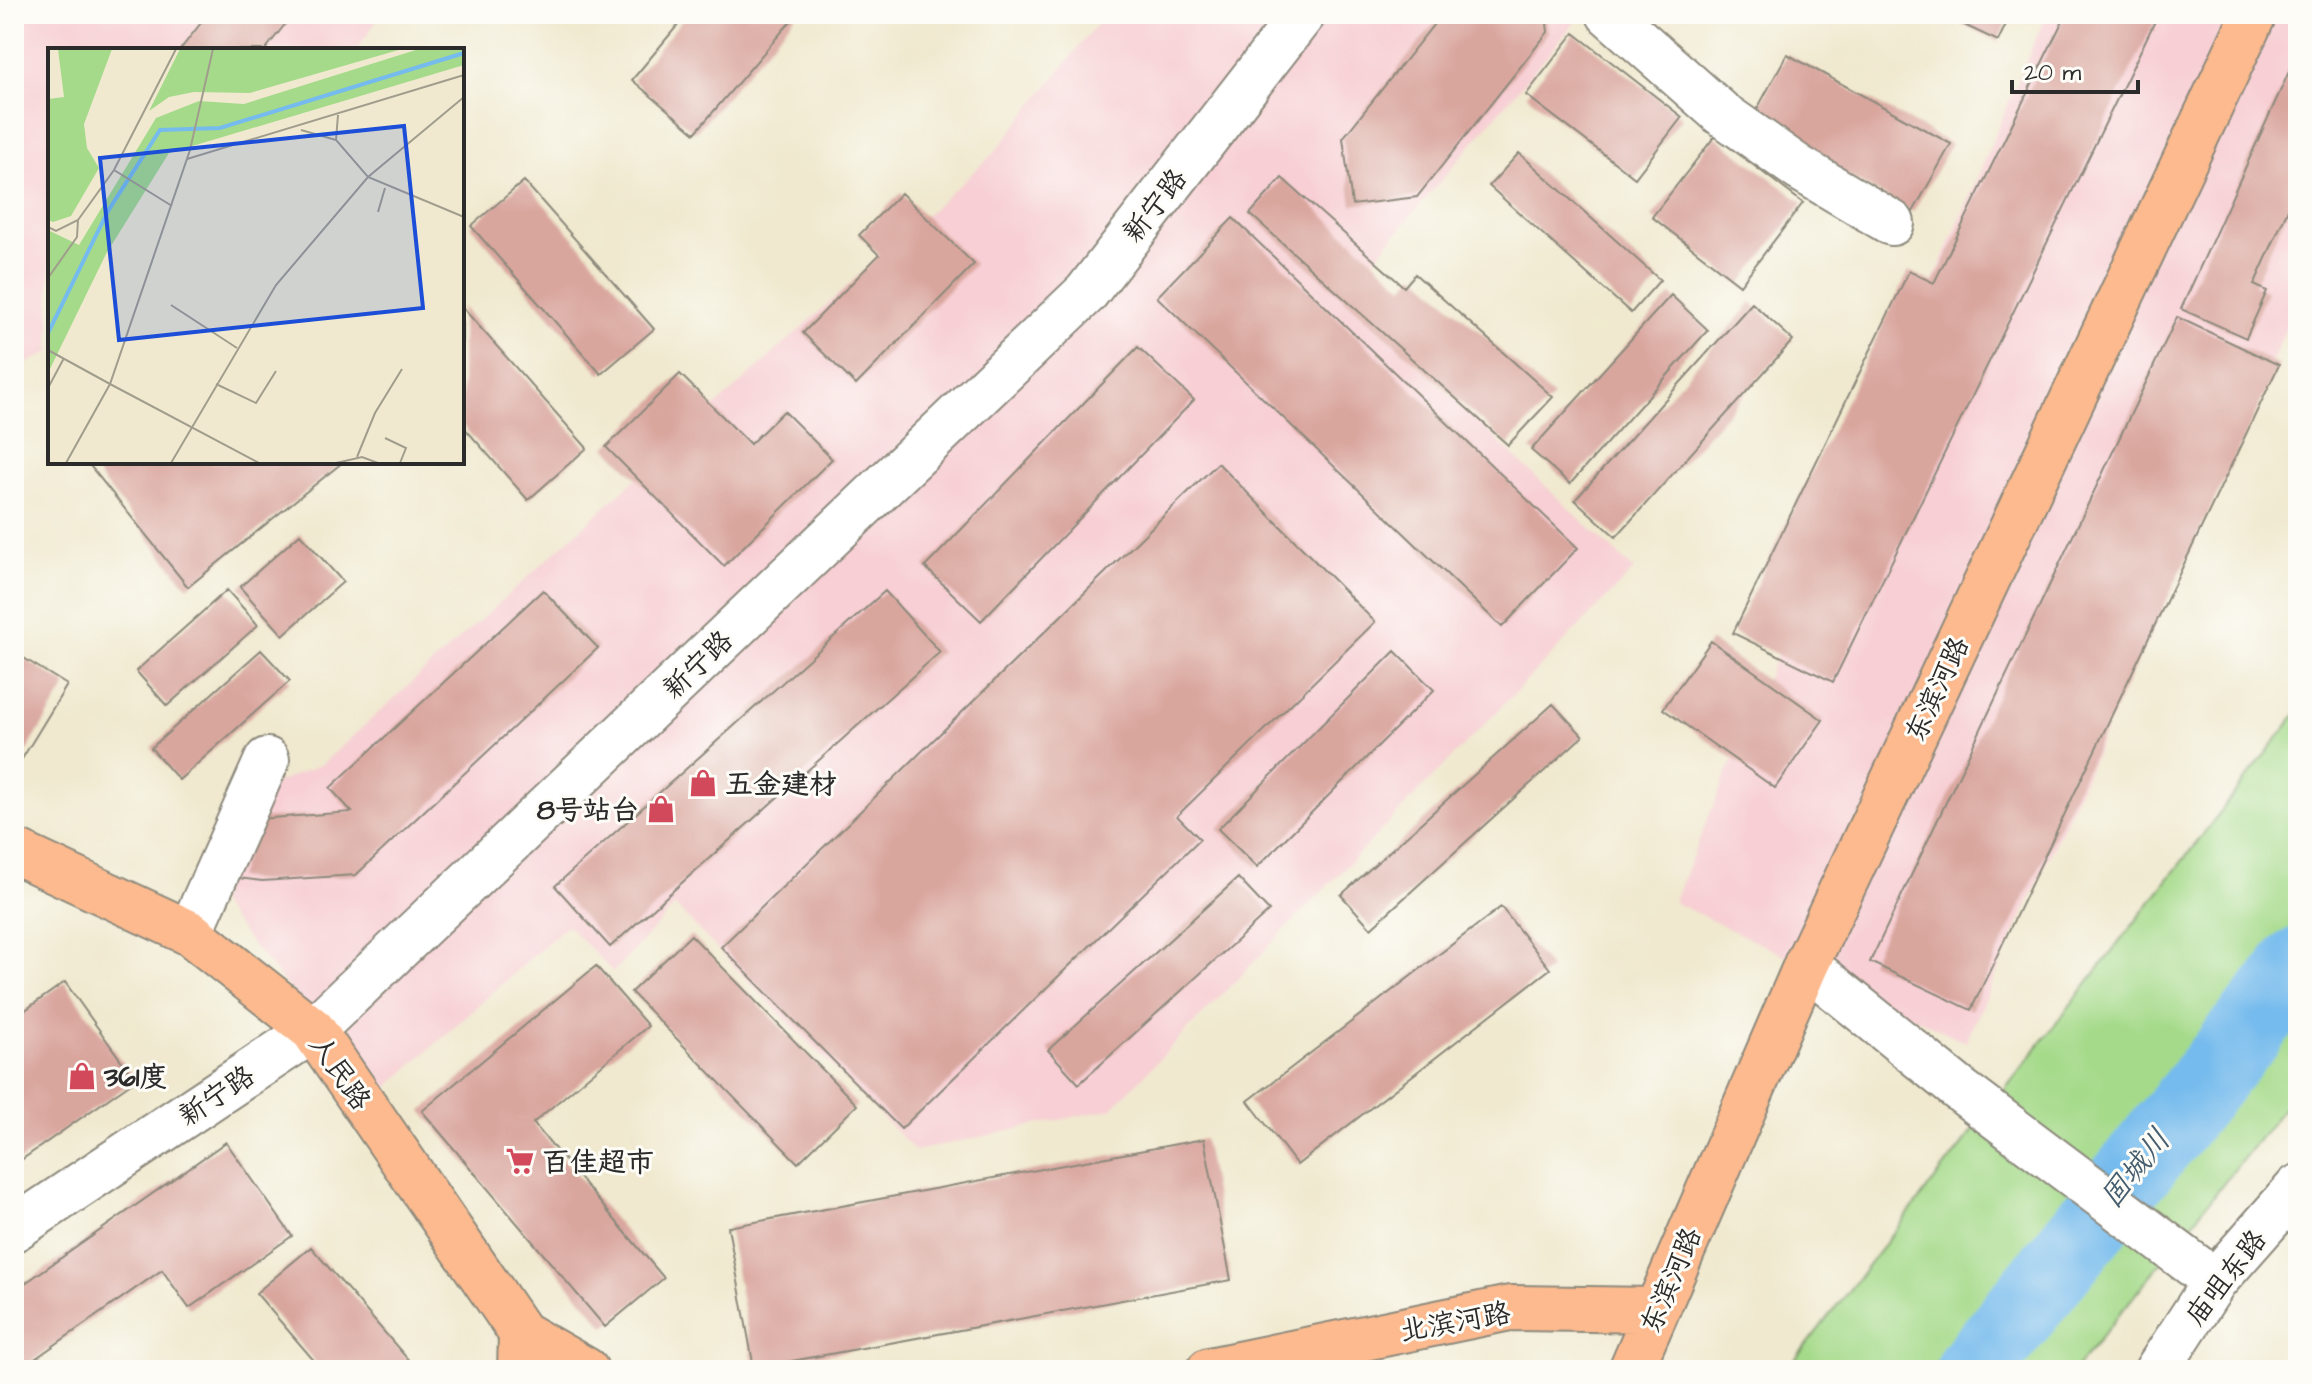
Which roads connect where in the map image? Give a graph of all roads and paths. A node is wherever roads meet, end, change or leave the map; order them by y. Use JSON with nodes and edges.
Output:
{"nodes":[{"id":1,"x":1303,"y":14,"type":"edge"},
{"id":2,"x":1609,"y":14,"type":"edge"},
{"id":3,"x":2254,"y":14,"type":"edge"},
{"id":4,"x":1892,"y":223,"type":"dead end"},
{"id":5,"x":267,"y":760,"type":"dead end"},
{"id":6,"x":14,"y":851,"type":"edge"},
{"id":7,"x":190,"y":933,"type":"junction"},
{"id":8,"x":1806,"y":965,"type":"junction"},
{"id":9,"x":313,"y":1030,"type":"junction"},
{"id":10,"x":2298,"y":1187,"type":"edge"},
{"id":11,"x":14,"y":1229,"type":"edge"},
{"id":12,"x":2215,"y":1281,"type":"junction"},
{"id":13,"x":1657,"y":1310,"type":"junction"},
{"id":14,"x":520,"y":1352,"type":"edge"},
{"id":15,"x":586,"y":1370,"type":"edge"},
{"id":16,"x":1209,"y":1370,"type":"edge"},
{"id":17,"x":1631,"y":1370,"type":"edge"},
{"id":18,"x":2157,"y":1370,"type":"edge"}],
"edges":[{"from":1,"to":9,"type":"street","name":"新宁路"},
{"from":2,"to":4,"type":"street"},
{"from":3,"to":8,"type":"main road","name":"东滨河路"},
{"from":5,"to":7,"type":"street"},
{"from":6,"to":7,"type":"main road","name":"人民路"},
{"from":7,"to":9,"type":"main road","name":"人民路"},
{"from":8,"to":12,"type":"street"},
{"from":8,"to":13,"type":"main road","name":"东滨河路"},
{"from":9,"to":11,"type":"street","name":"新宁路"},
{"from":9,"to":14,"type":"main road","name":"人民路"},
{"from":10,"to":12,"type":"street","name":"庙咀东路"},
{"from":12,"to":18,"type":"street","name":"庙咀东路"},
{"from":13,"to":16,"type":"main road","name":"北滨河路"},
{"from":13,"to":17,"type":"main road","name":"东滨河路"},
{"from":14,"to":15,"type":"main road"}]}
